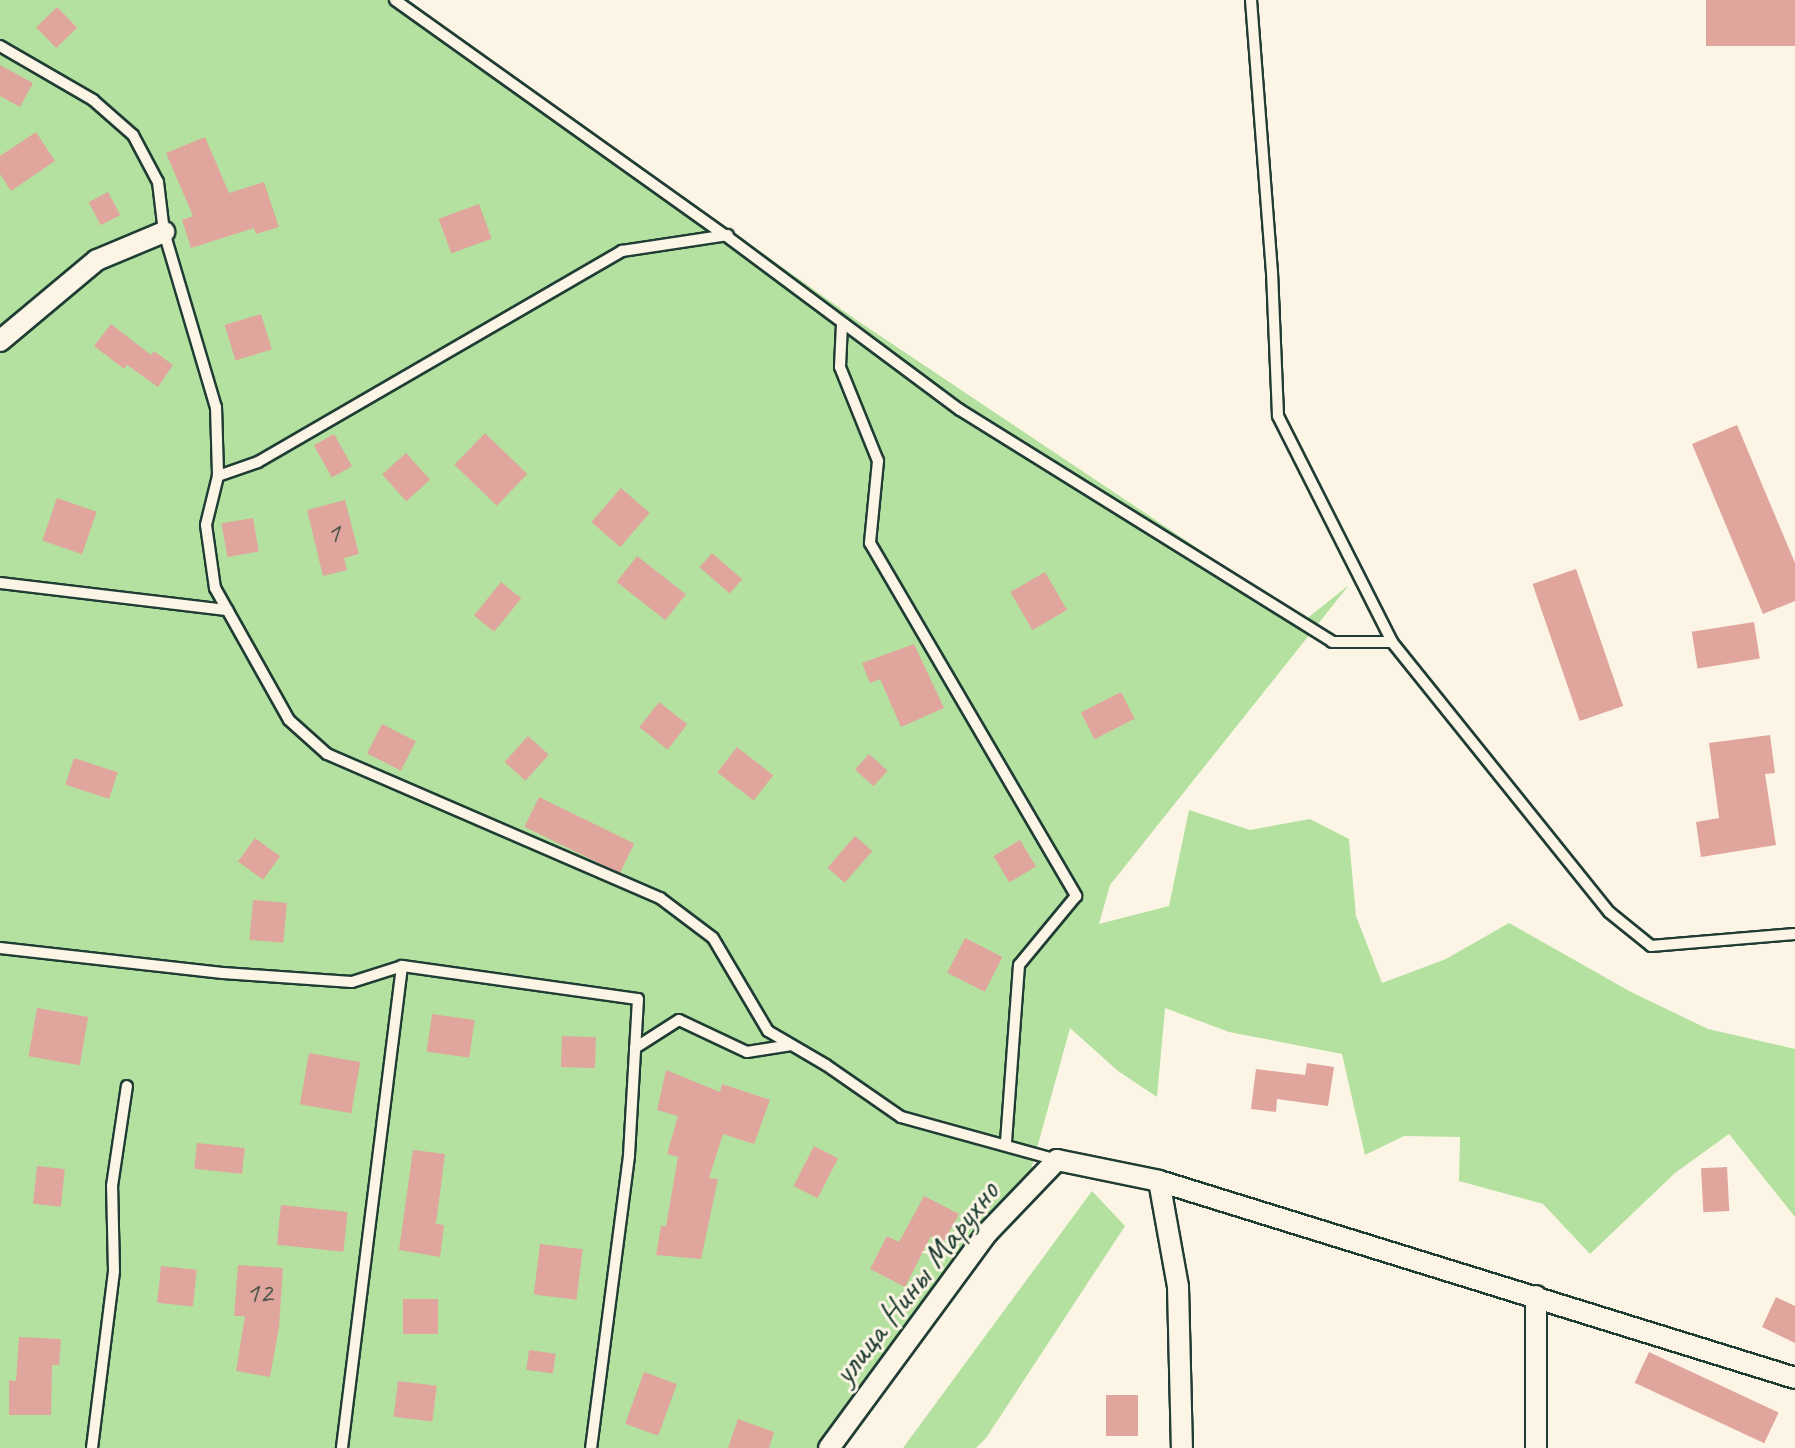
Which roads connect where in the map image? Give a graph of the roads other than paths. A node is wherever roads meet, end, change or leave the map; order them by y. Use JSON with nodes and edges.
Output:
{"nodes":[{"id":1,"x":395,"y":0,"type":"edge"},
{"id":2,"x":1251,"y":0,"type":"edge"},
{"id":3,"x":0,"y":46,"type":"edge"},
{"id":4,"x":164,"y":232,"type":"junction"},
{"id":5,"x":728,"y":235,"type":"junction"},
{"id":6,"x":842,"y":324,"type":"junction"},
{"id":7,"x":0,"y":341,"type":"edge"},
{"id":8,"x":218,"y":476,"type":"junction"},
{"id":9,"x":0,"y":583,"type":"edge"},
{"id":10,"x":227,"y":610,"type":"junction"},
{"id":11,"x":1392,"y":642,"type":"junction"},
{"id":12,"x":1795,"y":934,"type":"edge"},
{"id":13,"x":0,"y":948,"type":"edge"},
{"id":14,"x":402,"y":966,"type":"junction"},
{"id":15,"x":791,"y":1045,"type":"junction"},
{"id":16,"x":635,"y":1048,"type":"junction"},
{"id":17,"x":127,"y":1086,"type":"dead end"},
{"id":18,"x":1006,"y":1143,"type":"junction"},
{"id":19,"x":1057,"y":1160,"type":"junction"},
{"id":20,"x":1159,"y":1181,"type":"junction"},
{"id":21,"x":1536,"y":1296,"type":"junction"},
{"id":22,"x":1795,"y":1378,"type":"edge"},
{"id":23,"x":92,"y":1448,"type":"edge"},
{"id":24,"x":342,"y":1448,"type":"edge"},
{"id":25,"x":591,"y":1448,"type":"edge"},
{"id":26,"x":829,"y":1448,"type":"edge"},
{"id":27,"x":1182,"y":1448,"type":"edge"},
{"id":28,"x":1536,"y":1448,"type":"edge"}],
"edges":[{"from":1,"to":5,"type":"lane"},
{"from":2,"to":11,"type":"lane"},
{"from":3,"to":4,"type":"lane"},
{"from":4,"to":7,"type":"street"},
{"from":4,"to":8,"type":"lane"},
{"from":5,"to":6,"type":"lane"},
{"from":5,"to":8,"type":"lane"},
{"from":6,"to":11,"type":"lane"},
{"from":6,"to":18,"type":"lane"},
{"from":8,"to":10,"type":"lane"},
{"from":9,"to":10,"type":"lane"},
{"from":10,"to":15,"type":"lane"},
{"from":11,"to":12,"type":"lane"},
{"from":13,"to":14,"type":"lane"},
{"from":14,"to":16,"type":"lane"},
{"from":14,"to":24,"type":"lane"},
{"from":15,"to":16,"type":"lane"},
{"from":15,"to":18,"type":"lane"},
{"from":16,"to":25,"type":"lane"},
{"from":17,"to":23,"type":"lane"},
{"from":18,"to":19,"type":"lane"},
{"from":19,"to":20,"type":"street"},
{"from":19,"to":26,"type":"street","name":"улица Нины Марухно"},
{"from":20,"to":21,"type":"street"},
{"from":20,"to":27,"type":"street"},
{"from":21,"to":22,"type":"street"},
{"from":21,"to":28,"type":"street"}]}
